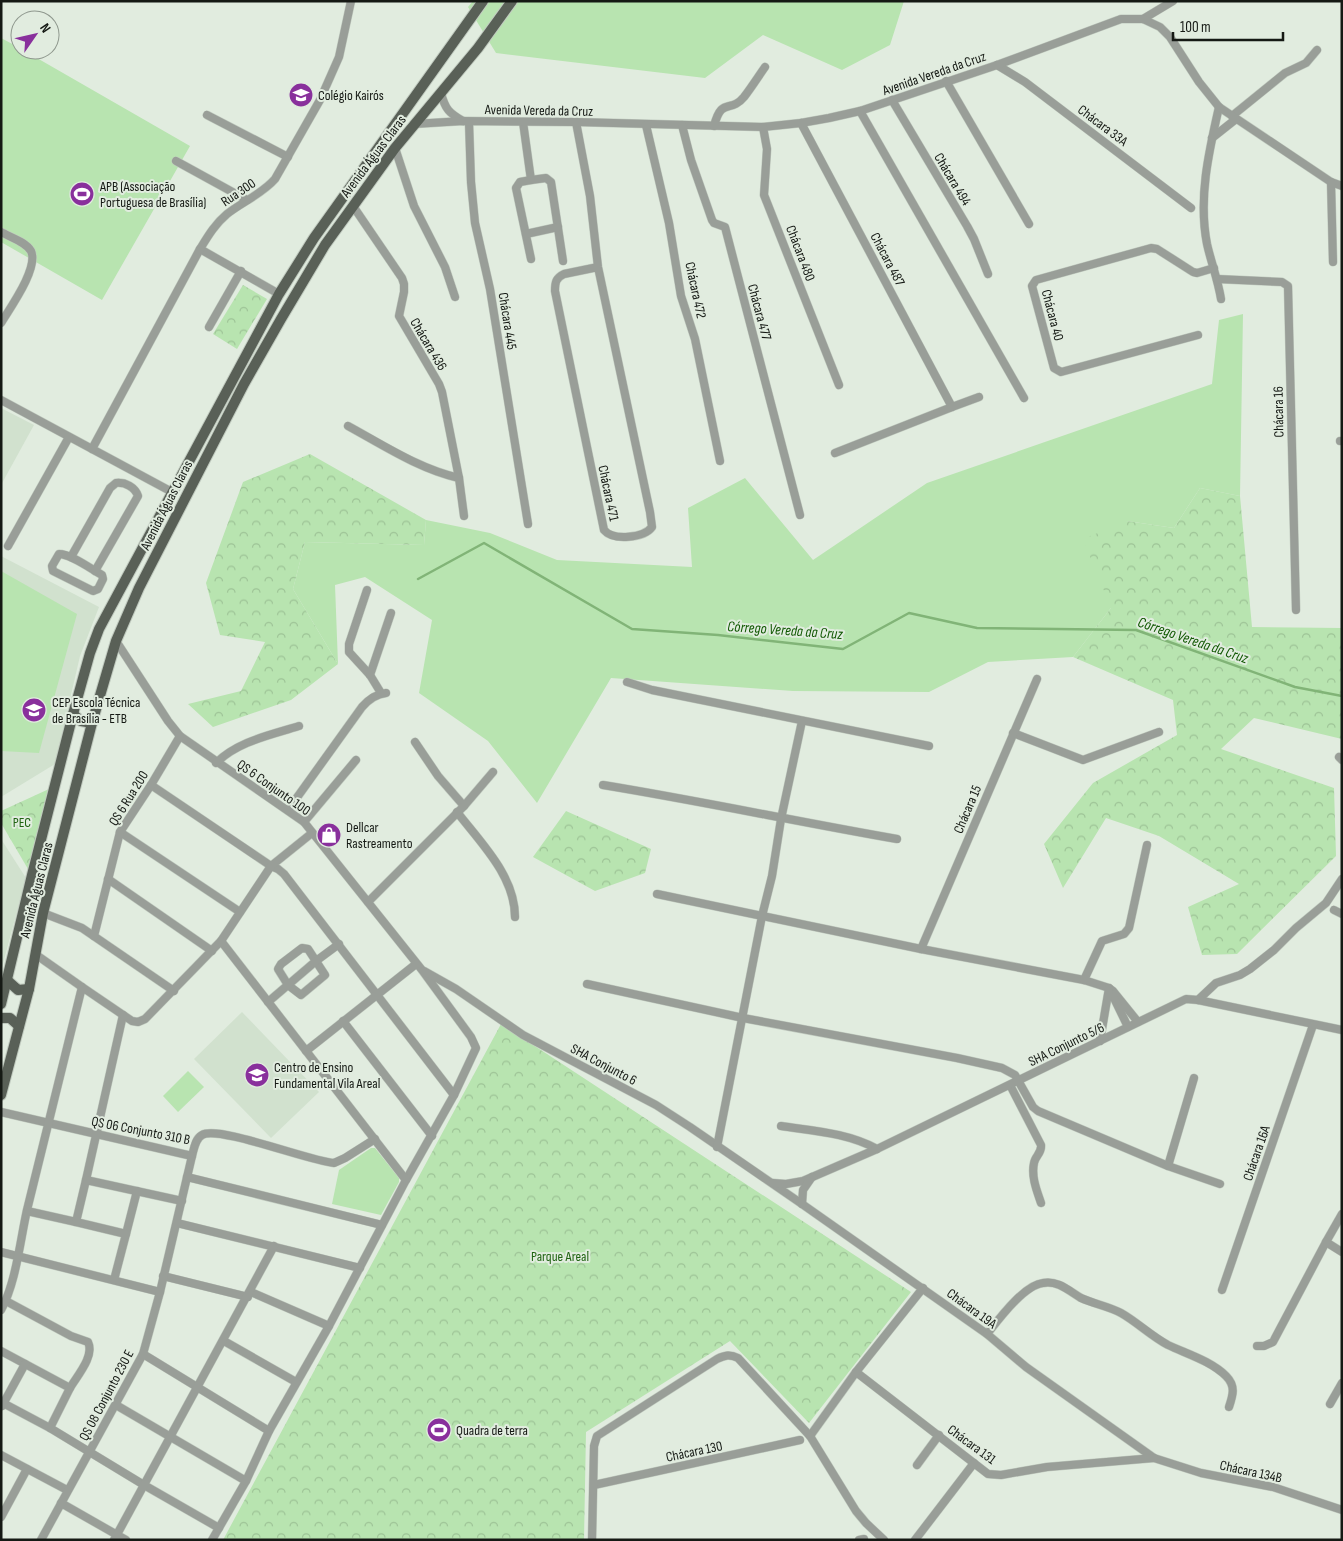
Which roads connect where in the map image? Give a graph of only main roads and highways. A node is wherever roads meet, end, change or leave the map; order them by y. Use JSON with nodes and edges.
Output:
{"nodes":[{"id":1,"x":483,"y":1,"type":"edge"},
{"id":2,"x":512,"y":1,"type":"edge"},
{"id":3,"x":408,"y":106,"type":"junction"},
{"id":4,"x":414,"y":124,"type":"junction"},
{"id":5,"x":314,"y":238,"type":"junction"},
{"id":6,"x":325,"y":245,"type":"junction"},
{"id":7,"x":116,"y":596,"type":"junction"},
{"id":8,"x":132,"y":606,"type":"junction"},
{"id":9,"x":73,"y":714,"type":"junction"},
{"id":10,"x":92,"y":723,"type":"junction"},
{"id":11,"x":8,"y":981,"type":"junction"},
{"id":12,"x":29,"y":988,"type":"junction"},
{"id":13,"x":1,"y":1004,"type":"edge"},
{"id":14,"x":1,"y":1018,"type":"edge"},
{"id":15,"x":19,"y":1026,"type":"junction"},
{"id":16,"x":1,"y":1095,"type":"edge"}],
"edges":[{"from":1,"to":3,"type":"main road","name":"Avenida Águas Claras"},
{"from":2,"to":4,"type":"main road","name":"Avenida Águas Claras"},
{"from":3,"to":4,"type":"main road"},
{"from":3,"to":5,"type":"main road","name":"Avenida Águas Claras"},
{"from":4,"to":6,"type":"main road","name":"Avenida Águas Claras"},
{"from":5,"to":6,"type":"main road"},
{"from":5,"to":7,"type":"main road","name":"Avenida Águas Claras"},
{"from":6,"to":8,"type":"main road","name":"Avenida Águas Claras"},
{"from":7,"to":8,"type":"main road"},
{"from":7,"to":9,"type":"main road","name":"Avenida Águas Claras"},
{"from":8,"to":10,"type":"main road","name":"Avenida Águas Claras"},
{"from":9,"to":10,"type":"main road"},
{"from":9,"to":11,"type":"main road","name":"Avenida Águas Claras"},
{"from":10,"to":12,"type":"main road","name":"Avenida Águas Claras"},
{"from":11,"to":12,"type":"main road"},
{"from":11,"to":13,"type":"main road","name":"Avenida Águas Claras"},
{"from":12,"to":15,"type":"main road","name":"Avenida Águas Claras"},
{"from":14,"to":15,"type":"main road"},
{"from":15,"to":16,"type":"main road","name":"Avenida Águas Claras"}]}
